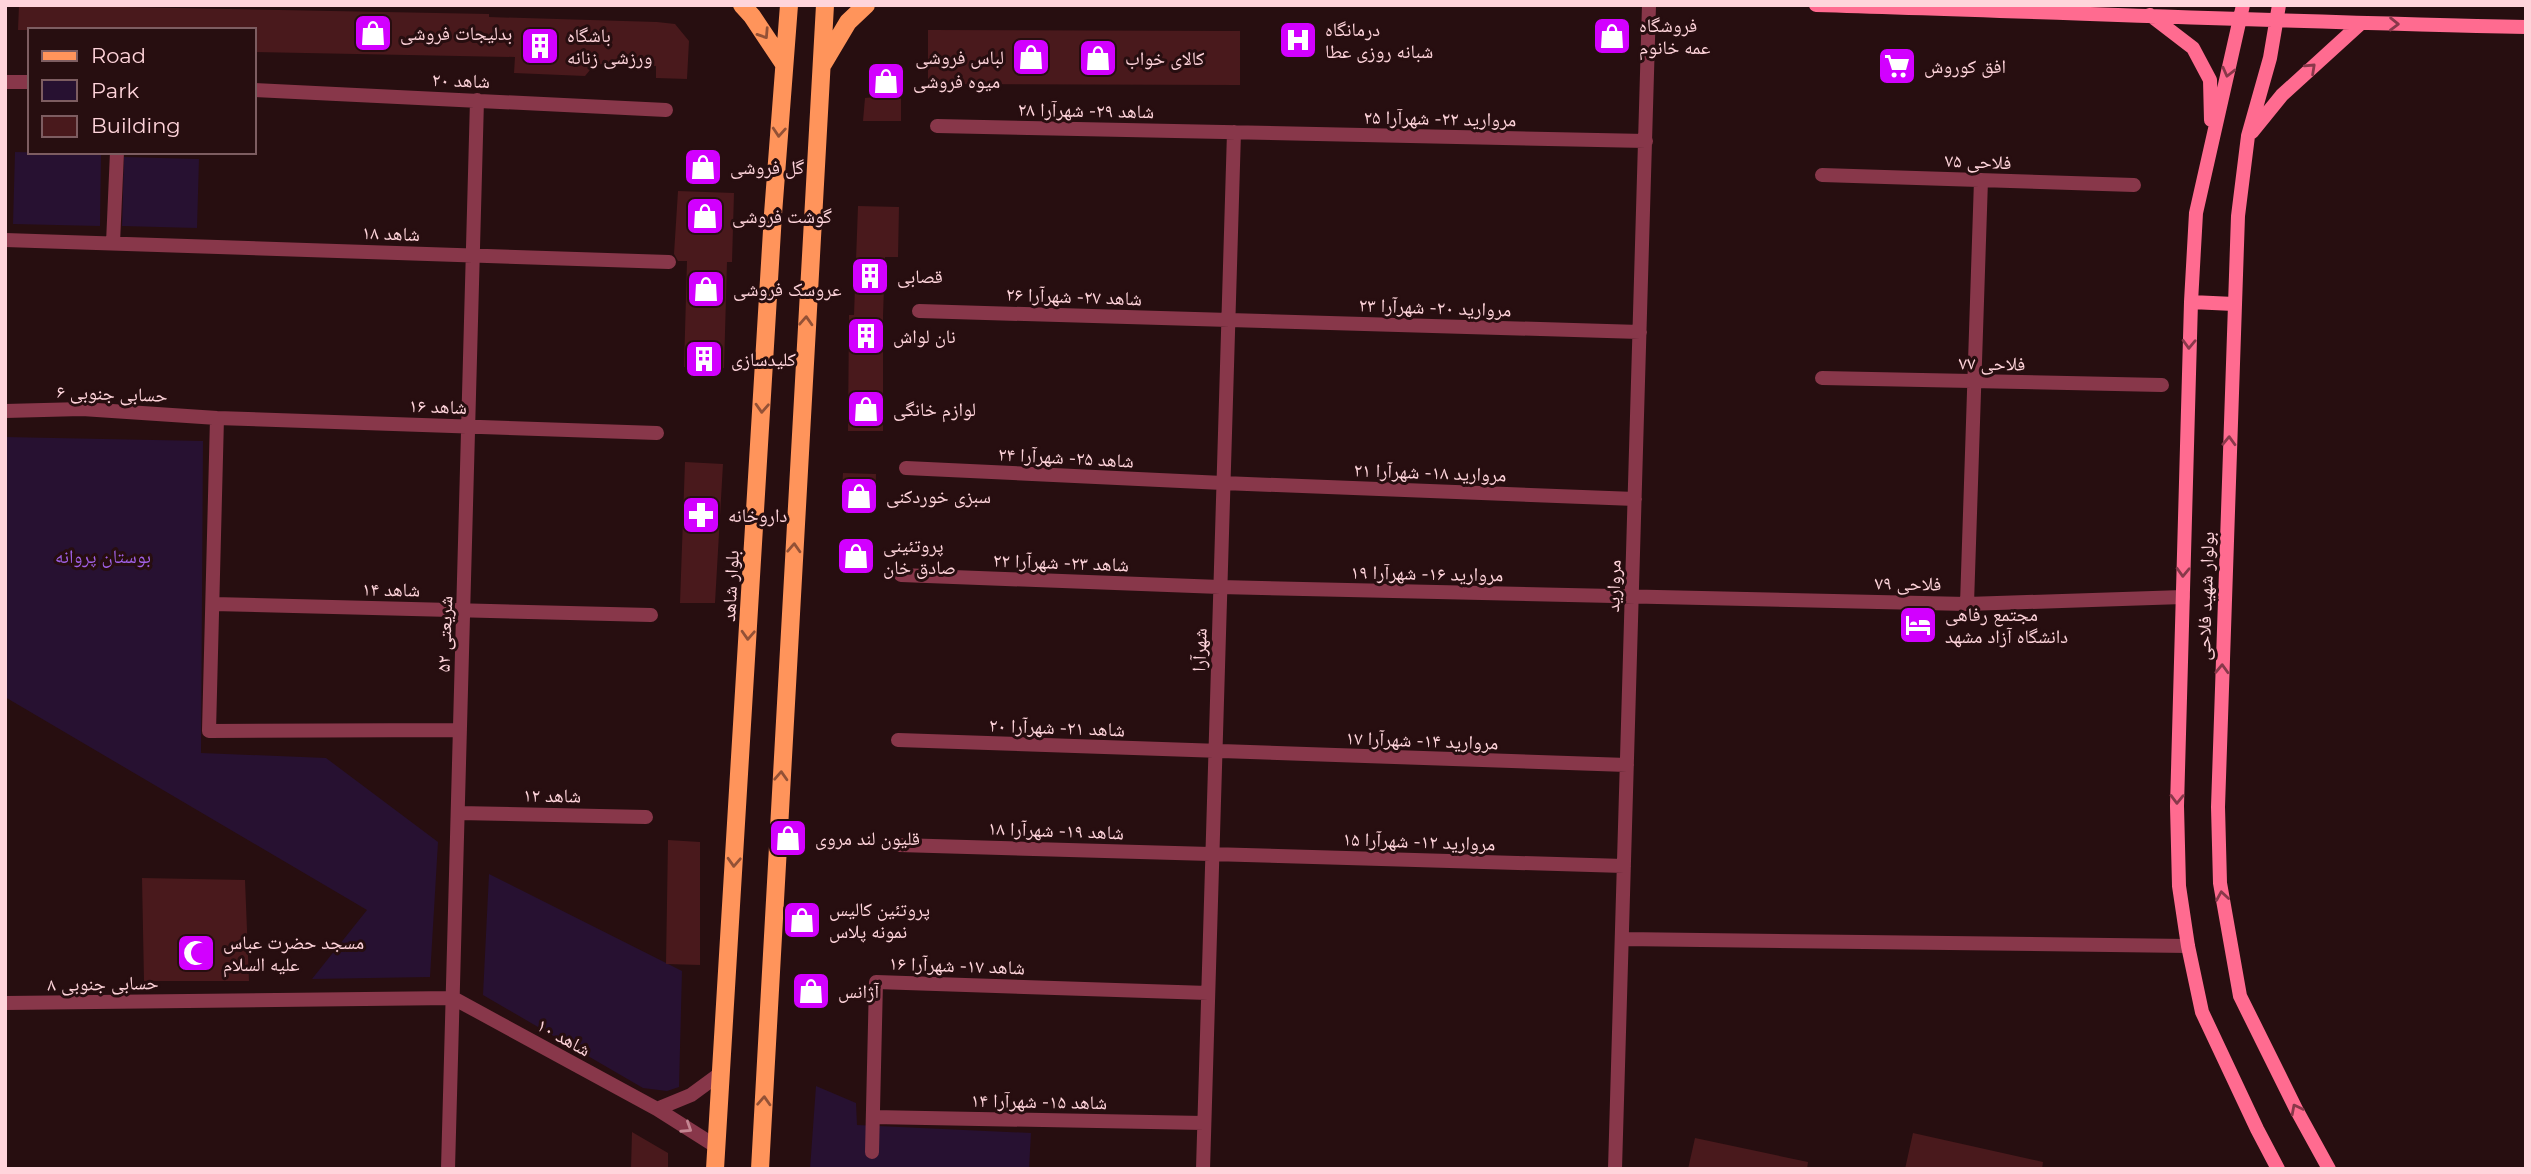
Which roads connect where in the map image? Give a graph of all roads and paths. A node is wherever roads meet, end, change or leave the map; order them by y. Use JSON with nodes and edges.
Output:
{"nodes":[{"id":1,"x":742,"y":5,"type":"edge"},
{"id":2,"x":789,"y":5,"type":"edge"},
{"id":3,"x":825,"y":5,"type":"edge"},
{"id":4,"x":866,"y":5,"type":"edge"},
{"id":5,"x":1649,"y":5,"type":"edge"},
{"id":6,"x":1816,"y":5,"type":"edge"},
{"id":7,"x":2279,"y":5,"type":"edge"},
{"id":8,"x":2242,"y":13,"type":"edge"},
{"id":9,"x":2149,"y":14,"type":"junction"},
{"id":10,"x":2277,"y":21,"type":"junction"},
{"id":11,"x":2360,"y":24,"type":"junction"},
{"id":12,"x":2526,"y":27,"type":"edge"},
{"id":13,"x":784,"y":64,"type":"junction"},
{"id":14,"x":821,"y":67,"type":"junction"},
{"id":15,"x":5,"y":82,"type":"edge"},
{"id":16,"x":28,"y":82,"type":"edge"},
{"id":17,"x":256,"y":90,"type":"edge"},
{"id":18,"x":477,"y":100,"type":"junction"},
{"id":19,"x":666,"y":110,"type":"dead end"},
{"id":20,"x":937,"y":125,"type":"dead end"},
{"id":21,"x":1234,"y":132,"type":"junction"},
{"id":22,"x":2248,"y":136,"type":"junction"},
{"id":23,"x":2211,"y":138,"type":"junction"},
{"id":24,"x":1646,"y":141,"type":"junction"},
{"id":25,"x":117,"y":154,"type":"edge"},
{"id":26,"x":1822,"y":175,"type":"dead end"},
{"id":27,"x":1981,"y":180,"type":"junction"},
{"id":28,"x":2134,"y":185,"type":"dead end"},
{"id":29,"x":5,"y":240,"type":"edge"},
{"id":30,"x":113,"y":243,"type":"junction"},
{"id":31,"x":473,"y":255,"type":"junction"},
{"id":32,"x":669,"y":262,"type":"dead end"},
{"id":33,"x":2191,"y":302,"type":"junction"},
{"id":34,"x":2234,"y":304,"type":"junction"},
{"id":35,"x":919,"y":310,"type":"dead end"},
{"id":36,"x":1228,"y":320,"type":"junction"},
{"id":37,"x":1640,"y":332,"type":"junction"},
{"id":38,"x":1822,"y":378,"type":"dead end"},
{"id":39,"x":1974,"y":382,"type":"junction"},
{"id":40,"x":2162,"y":385,"type":"dead end"},
{"id":41,"x":5,"y":411,"type":"edge"},
{"id":42,"x":217,"y":418,"type":"junction"},
{"id":43,"x":469,"y":427,"type":"junction"},
{"id":44,"x":657,"y":433,"type":"dead end"},
{"id":45,"x":906,"y":468,"type":"dead end"},
{"id":46,"x":1223,"y":484,"type":"junction"},
{"id":47,"x":1635,"y":499,"type":"junction"},
{"id":48,"x":901,"y":575,"type":"dead end"},
{"id":49,"x":1220,"y":587,"type":"junction"},
{"id":50,"x":1632,"y":597,"type":"junction"},
{"id":51,"x":2183,"y":597,"type":"junction"},
{"id":52,"x":213,"y":604,"type":"junction"},
{"id":53,"x":1967,"y":604,"type":"junction"},
{"id":54,"x":464,"y":610,"type":"junction"},
{"id":55,"x":651,"y":615,"type":"dead end"},
{"id":56,"x":460,"y":730,"type":"junction"},
{"id":57,"x":898,"y":740,"type":"dead end"},
{"id":58,"x":1215,"y":752,"type":"junction"},
{"id":59,"x":1627,"y":765,"type":"junction"},
{"id":60,"x":458,"y":813,"type":"junction"},
{"id":61,"x":646,"y":817,"type":"dead end"},
{"id":62,"x":899,"y":845,"type":"dead end"},
{"id":63,"x":1212,"y":854,"type":"junction"},
{"id":64,"x":1624,"y":866,"type":"junction"},
{"id":65,"x":1623,"y":939,"type":"junction"},
{"id":66,"x":2188,"y":946,"type":"junction"},
{"id":67,"x":1208,"y":993,"type":"junction"},
{"id":68,"x":453,"y":998,"type":"junction"},
{"id":69,"x":5,"y":1003,"type":"edge"},
{"id":70,"x":721,"y":1073,"type":"junction"},
{"id":71,"x":657,"y":1109,"type":"junction"},
{"id":72,"x":873,"y":1117,"type":"junction"},
{"id":73,"x":1204,"y":1123,"type":"junction"},
{"id":74,"x":717,"y":1147,"type":"junction"},
{"id":75,"x":872,"y":1152,"type":"dead end"},
{"id":76,"x":448,"y":1169,"type":"edge"},
{"id":77,"x":715,"y":1169,"type":"edge"},
{"id":78,"x":760,"y":1169,"type":"edge"},
{"id":79,"x":1203,"y":1169,"type":"edge"},
{"id":80,"x":1615,"y":1169,"type":"edge"},
{"id":81,"x":2278,"y":1169,"type":"edge"},
{"id":82,"x":2329,"y":1169,"type":"edge"}],
"edges":[{"from":1,"to":13,"type":"main road","one_way":true},
{"from":2,"to":13,"type":"main road","name":"بلوار شاهد"},
{"from":3,"to":14,"type":"main road"},
{"from":4,"to":14,"type":"main road"},
{"from":5,"to":24,"type":"street","name":"مروارید"},
{"from":6,"to":9,"type":"main road"},
{"from":7,"to":10,"type":"main road","name":"بولوار شهید فلاحی"},
{"from":8,"to":9,"type":"main road"},
{"from":8,"to":10,"type":"main road"},
{"from":8,"to":23,"type":"main road","name":"بولوار شهید فلاحی","one_way":true},
{"from":9,"to":23,"type":"main road"},
{"from":10,"to":11,"type":"main road"},
{"from":10,"to":22,"type":"main road","name":"بولوار شهید فلاحی"},
{"from":11,"to":12,"type":"main road","one_way":true},
{"from":22,"to":11,"type":"main road","one_way":true},
{"from":13,"to":70,"type":"main road","name":"بلوار شاهد","one_way":true},
{"from":78,"to":14,"type":"main road","one_way":true},
{"from":15,"to":16,"type":"street"},
{"from":17,"to":18,"type":"street","name":"شاهد ۲۰"},
{"from":18,"to":19,"type":"street","name":"شاهد ۲۰"},
{"from":18,"to":31,"type":"street","name":"شریعتی ۵۲"},
{"from":20,"to":21,"type":"street","name":"شاهد ۲۹- شهرآرا ۲۸"},
{"from":21,"to":24,"type":"street","name":"مروارید ۲۲- شهرآرا ۲۵"},
{"from":21,"to":36,"type":"street","name":"شهرآرا"},
{"from":22,"to":34,"type":"main road","name":"بولوار شهید فلاحی"},
{"from":23,"to":33,"type":"main road","name":"بولوار شهید فلاحی"},
{"from":24,"to":37,"type":"street","name":"مروارید"},
{"from":25,"to":30,"type":"street"},
{"from":26,"to":27,"type":"street","name":"فلاحی ۷۵"},
{"from":27,"to":28,"type":"street","name":"فلاحی ۷۵"},
{"from":27,"to":39,"type":"street"},
{"from":29,"to":30,"type":"street","name":"شاهد ۱۸"},
{"from":30,"to":31,"type":"street","name":"شاهد ۱۸"},
{"from":31,"to":32,"type":"street","name":"شاهد ۱۸"},
{"from":31,"to":43,"type":"street","name":"شریعتی ۵۲"},
{"from":33,"to":34,"type":"main road"},
{"from":33,"to":51,"type":"main road","name":"بولوار شهید فلاحی","one_way":true},
{"from":82,"to":34,"type":"main road","name":"بولوار شهید فلاحی","one_way":true},
{"from":35,"to":36,"type":"street","name":"شاهد ۲۷- شهرآرا ۲۶"},
{"from":36,"to":37,"type":"street","name":"مروارید ۲۰- شهرآرا ۲۳"},
{"from":36,"to":46,"type":"street","name":"شهرآرا"},
{"from":37,"to":47,"type":"street","name":"مروارید"},
{"from":38,"to":39,"type":"street","name":"فلاحی ۷۷"},
{"from":39,"to":40,"type":"street","name":"فلاحی ۷۷"},
{"from":39,"to":53,"type":"street"},
{"from":41,"to":42,"type":"street","name":"حسابی جنوبی ۶"},
{"from":42,"to":43,"type":"street","name":"شاهد ۱۶"},
{"from":42,"to":52,"type":"street"},
{"from":43,"to":44,"type":"street","name":"شاهد ۱۶"},
{"from":43,"to":54,"type":"street","name":"شریعتی ۵۲"},
{"from":45,"to":46,"type":"street","name":"شاهد ۲۵- شهرآرا ۲۴"},
{"from":46,"to":47,"type":"street","name":"مروارید ۱۸- شهرآرا ۲۱"},
{"from":46,"to":49,"type":"street","name":"شهرآرا"},
{"from":47,"to":50,"type":"street","name":"مروارید"},
{"from":48,"to":49,"type":"street","name":"شاهد ۲۳- شهرآرا ۲۲"},
{"from":49,"to":50,"type":"street","name":"مروارید ۱۶- شهرآرا ۱۹"},
{"from":49,"to":58,"type":"street","name":"شهرآرا"},
{"from":50,"to":53,"type":"street","name":"فلاحی ۷۹"},
{"from":50,"to":59,"type":"street","name":"مروارید"},
{"from":51,"to":53,"type":"street","name":"فلاحی ۷۹"},
{"from":51,"to":66,"type":"main road","name":"بولوار شهید فلاحی","one_way":true},
{"from":52,"to":54,"type":"street","name":"شاهد ۱۴"},
{"from":52,"to":56,"type":"street"},
{"from":54,"to":55,"type":"street","name":"شاهد ۱۴"},
{"from":54,"to":56,"type":"street","name":"شریعتی ۵۲"},
{"from":56,"to":60,"type":"street","name":"شریعتی ۵۲"},
{"from":57,"to":58,"type":"street","name":"شاهد ۲۱- شهرآرا ۲۰"},
{"from":58,"to":59,"type":"street","name":"مروارید ۱۴- شهرآرا ۱۷"},
{"from":58,"to":63,"type":"street","name":"شهرآرا"},
{"from":59,"to":64,"type":"street","name":"مروارید"},
{"from":60,"to":61,"type":"street","name":"شاهد ۱۲"},
{"from":60,"to":68,"type":"street","name":"شریعتی ۵۲"},
{"from":62,"to":63,"type":"street","name":"شاهد ۱۹- شهرآرا ۱۸"},
{"from":63,"to":64,"type":"street","name":"مروارید ۱۲- شهرآرا ۱۵"},
{"from":63,"to":67,"type":"street","name":"شهرآرا"},
{"from":64,"to":65,"type":"street","name":"مروارید"},
{"from":65,"to":66,"type":"street"},
{"from":65,"to":80,"type":"street","name":"مروارید"},
{"from":66,"to":81,"type":"main road","name":"بولوار شهید فلاحی"},
{"from":67,"to":72,"type":"street","name":"شاهد ۱۷- شهرآرا ۱۶"},
{"from":67,"to":73,"type":"street","name":"شهرآرا"},
{"from":68,"to":69,"type":"street","name":"حسابی جنوبی ۸"},
{"from":68,"to":71,"type":"street","name":"شاهد ۱۰"},
{"from":68,"to":76,"type":"street","name":"شریعتی ۵۲"},
{"from":70,"to":71,"type":"street"},
{"from":70,"to":74,"type":"main road","name":"بلوار شاهد"},
{"from":71,"to":74,"type":"street","name":"شاهد ۱۰","one_way":true},
{"from":72,"to":73,"type":"street","name":"شاهد ۱۵- شهرآرا ۱۴"},
{"from":72,"to":75,"type":"street","name":"شاهد ۱۷- شهرآرا ۱۶"},
{"from":73,"to":79,"type":"street","name":"شهرآرا"},
{"from":74,"to":77,"type":"main road","name":"بلوار شاهد"}]}
